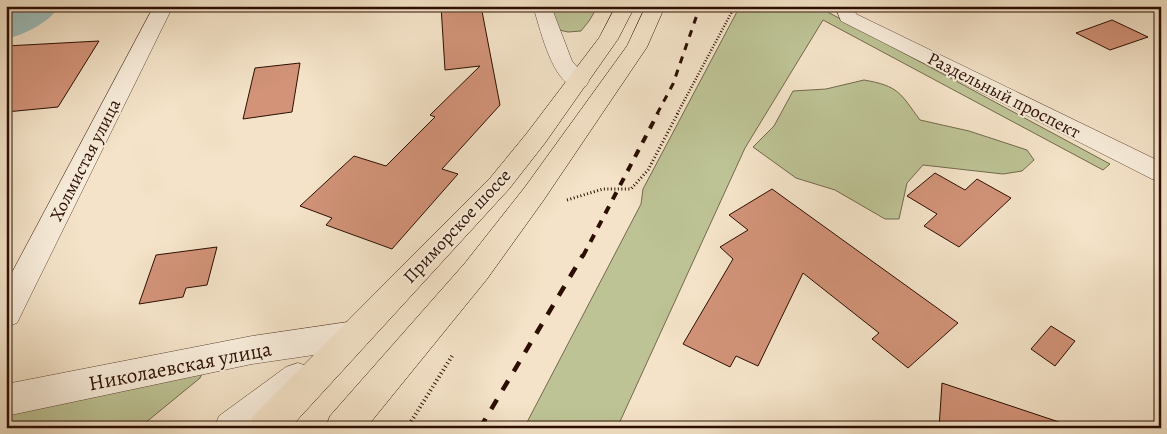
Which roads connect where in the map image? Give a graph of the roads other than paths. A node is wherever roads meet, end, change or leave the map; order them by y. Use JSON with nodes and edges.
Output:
{"nodes":[{"id":1,"x":164,"y":6,"type":"edge"},
{"id":2,"x":542,"y":6,"type":"edge"},
{"id":3,"x":626,"y":6,"type":"edge"},
{"id":4,"x":656,"y":6,"type":"edge"},
{"id":5,"x":846,"y":11,"type":"edge"},
{"id":6,"x":578,"y":81,"type":"junction"},
{"id":7,"x":1161,"y":173,"type":"edge"},
{"id":8,"x":6,"y":314,"type":"edge"},
{"id":9,"x":355,"y":335,"type":"junction"},
{"id":10,"x":6,"y":400,"type":"edge"},
{"id":11,"x":232,"y":428,"type":"edge"},
{"id":12,"x":266,"y":428,"type":"edge"},
{"id":13,"x":343,"y":428,"type":"edge"}],
"edges":[{"from":1,"to":8,"type":"street","name":"Холмистая улица"},
{"from":2,"to":6,"type":"street"},
{"from":3,"to":6,"type":"main road","name":"Приморское шоссе"},
{"from":4,"to":13,"type":"main road","name":"Приморское шоссе"},
{"from":5,"to":7,"type":"street","name":"Раздельный проспект"},
{"from":6,"to":9,"type":"main road","name":"Приморское шоссе"},
{"from":9,"to":10,"type":"street","name":"Николаевская улица"},
{"from":9,"to":11,"type":"street"},
{"from":9,"to":12,"type":"main road","name":"Приморское шоссе"}]}
